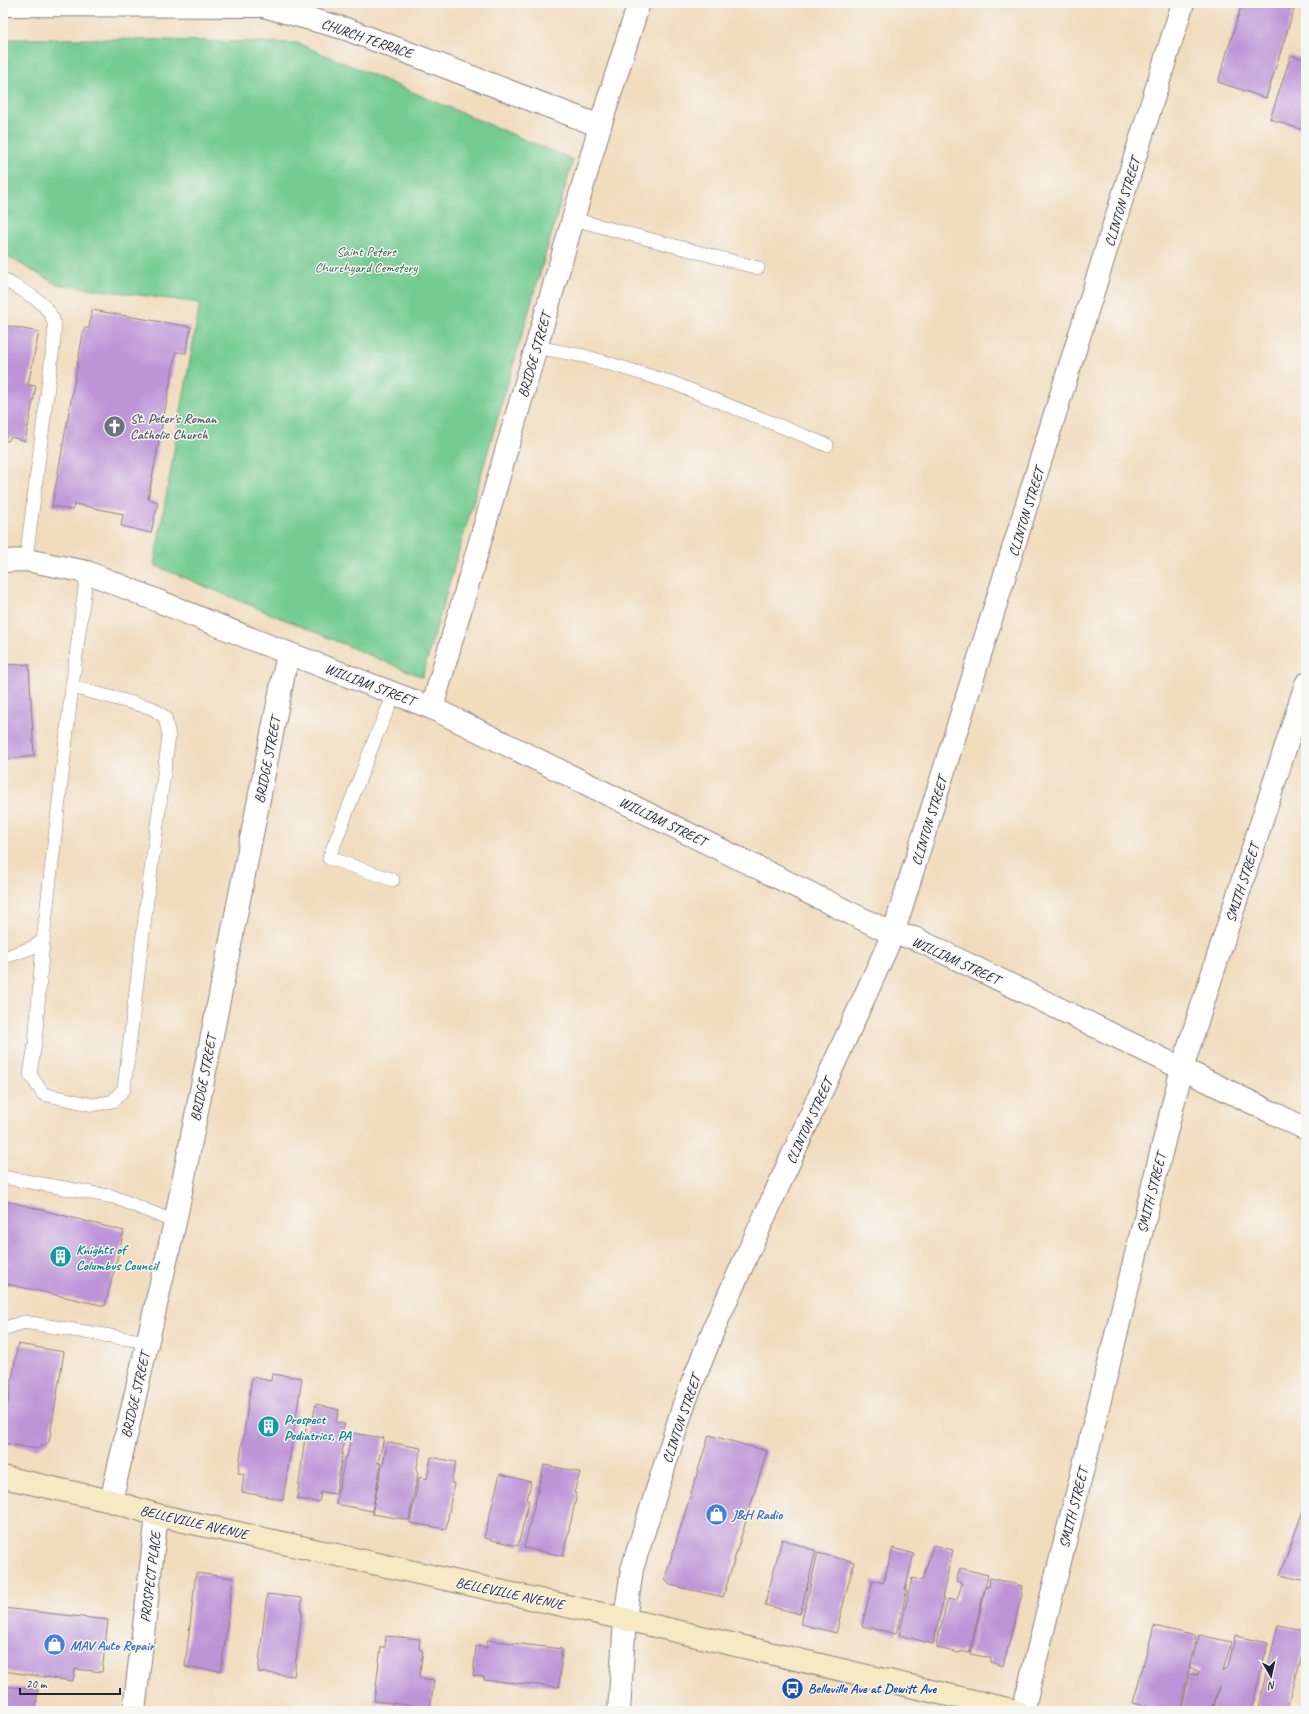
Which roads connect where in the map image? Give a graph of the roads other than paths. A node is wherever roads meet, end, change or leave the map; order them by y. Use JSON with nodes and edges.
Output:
{"nodes":[{"id":1,"x":639,"y":3,"type":"edge"},
{"id":2,"x":1183,"y":3,"type":"edge"},
{"id":3,"x":3,"y":5,"type":"edge"},
{"id":4,"x":168,"y":5,"type":"edge"},
{"id":5,"x":600,"y":126,"type":"junction"},
{"id":6,"x":573,"y":219,"type":"junction"},
{"id":7,"x":758,"y":268,"type":"dead end"},
{"id":8,"x":3,"y":279,"type":"edge"},
{"id":9,"x":536,"y":347,"type":"junction"},
{"id":10,"x":827,"y":444,"type":"dead end"},
{"id":11,"x":26,"y":560,"type":"junction"},
{"id":12,"x":3,"y":561,"type":"edge"},
{"id":13,"x":87,"y":572,"type":"junction"},
{"id":14,"x":288,"y":653,"type":"junction"},
{"id":15,"x":1306,"y":684,"type":"edge"},
{"id":16,"x":72,"y":687,"type":"junction"},
{"id":17,"x":395,"y":693,"type":"junction"},
{"id":18,"x":432,"y":708,"type":"junction"},
{"id":19,"x":393,"y":880,"type":"dead end"},
{"id":20,"x":893,"y":934,"type":"junction"},
{"id":21,"x":43,"y":941,"type":"junction"},
{"id":22,"x":3,"y":958,"type":"edge"},
{"id":23,"x":1182,"y":1068,"type":"junction"},
{"id":24,"x":1306,"y":1129,"type":"edge"},
{"id":25,"x":3,"y":1177,"type":"edge"},
{"id":26,"x":175,"y":1222,"type":"junction"},
{"id":27,"x":3,"y":1329,"type":"edge"},
{"id":28,"x":147,"y":1342,"type":"junction"},
{"id":29,"x":3,"y":1477,"type":"edge"},
{"id":30,"x":111,"y":1501,"type":"junction"},
{"id":31,"x":157,"y":1515,"type":"junction"},
{"id":32,"x":625,"y":1619,"type":"junction"},
{"id":33,"x":134,"y":1711,"type":"edge"},
{"id":34,"x":618,"y":1711,"type":"edge"},
{"id":35,"x":1016,"y":1711,"type":"edge"},
{"id":36,"x":1023,"y":1711,"type":"edge"}],
"edges":[{"from":1,"to":5,"type":"street","name":"BRIDGE STREET"},
{"from":2,"to":20,"type":"street","name":"CLINTON STREET"},
{"from":3,"to":4,"type":"street","name":"CHURCH TERRACE"},
{"from":4,"to":5,"type":"street","name":"CHURCH TERRACE"},
{"from":5,"to":6,"type":"street","name":"BRIDGE STREET"},
{"from":6,"to":7,"type":"lane"},
{"from":6,"to":9,"type":"street","name":"BRIDGE STREET"},
{"from":8,"to":11,"type":"lane"},
{"from":9,"to":10,"type":"lane"},
{"from":9,"to":18,"type":"street","name":"BRIDGE STREET"},
{"from":11,"to":12,"type":"street","name":"WILLIAM STREET"},
{"from":11,"to":13,"type":"street","name":"WILLIAM STREET"},
{"from":13,"to":14,"type":"street","name":"WILLIAM STREET"},
{"from":13,"to":16,"type":"lane"},
{"from":14,"to":17,"type":"street","name":"WILLIAM STREET"},
{"from":14,"to":26,"type":"street","name":"BRIDGE STREET"},
{"from":15,"to":23,"type":"street","name":"SMITH STREET"},
{"from":16,"to":21,"type":"lane"},
{"from":16,"to":21,"type":"lane"},
{"from":17,"to":18,"type":"street","name":"WILLIAM STREET"},
{"from":17,"to":19,"type":"lane"},
{"from":18,"to":20,"type":"street","name":"WILLIAM STREET"},
{"from":20,"to":23,"type":"street","name":"WILLIAM STREET"},
{"from":20,"to":32,"type":"street","name":"CLINTON STREET"},
{"from":21,"to":22,"type":"lane"},
{"from":23,"to":24,"type":"street","name":"WILLIAM STREET"},
{"from":23,"to":36,"type":"street","name":"SMITH STREET"},
{"from":25,"to":26,"type":"lane"},
{"from":26,"to":28,"type":"street","name":"BRIDGE STREET"},
{"from":27,"to":28,"type":"lane"},
{"from":28,"to":30,"type":"street","name":"BRIDGE STREET"},
{"from":29,"to":30,"type":"main road","name":"BELLEVILLE AVENUE"},
{"from":30,"to":31,"type":"main road","name":"BELLEVILLE AVENUE"},
{"from":31,"to":32,"type":"main road","name":"BELLEVILLE AVENUE"},
{"from":31,"to":33,"type":"street","name":"PROSPECT PLACE"},
{"from":32,"to":34,"type":"street","name":"CLINTON STREET"},
{"from":32,"to":35,"type":"main road","name":"BELLEVILLE AVENUE"}]}
